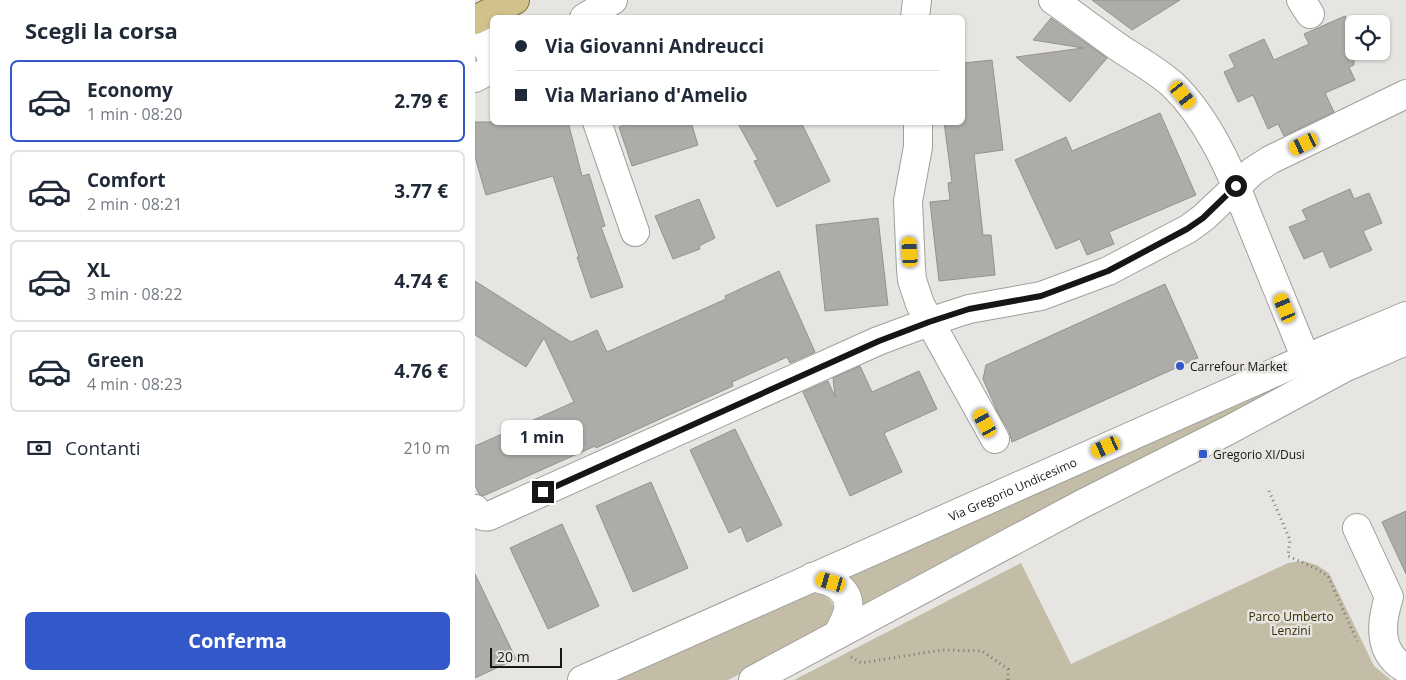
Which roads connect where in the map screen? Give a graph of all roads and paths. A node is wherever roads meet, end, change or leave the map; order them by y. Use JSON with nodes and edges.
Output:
{"nodes":[{"id":1,"x":515,"y":0,"type":"edge"},
{"id":2,"x":613,"y":0,"type":"edge"},
{"id":3,"x":917,"y":0,"type":"edge"},
{"id":4,"x":1053,"y":0,"type":"edge"},
{"id":5,"x":589,"y":15,"type":"edge"},
{"id":6,"x":915,"y":15,"type":"edge"},
{"id":7,"x":475,"y":20,"type":"edge"},
{"id":8,"x":475,"y":25,"type":"edge"},
{"id":9,"x":490,"y":54,"type":"edge"},
{"id":10,"x":490,"y":70,"type":"edge"},
{"id":11,"x":475,"y":78,"type":"edge"},
{"id":12,"x":1406,"y":94,"type":"edge"},
{"id":13,"x":598,"y":125,"type":"edge"},
{"id":14,"x":918,"y":125,"type":"edge"},
{"id":15,"x":1236,"y":186,"type":"junction"},
{"id":16,"x":635,"y":232,"type":"dead end"},
{"id":17,"x":1406,"y":316,"type":"edge"},
{"id":18,"x":929,"y":322,"type":"junction"},
{"id":19,"x":1406,"y":341,"type":"edge"},
{"id":20,"x":1306,"y":359,"type":"junction"},
{"id":21,"x":995,"y":440,"type":"dead end"},
{"id":22,"x":1269,"y":491,"type":"dead end"},
{"id":23,"x":475,"y":509,"type":"edge"},
{"id":24,"x":1357,"y":528,"type":"dead end"},
{"id":25,"x":813,"y":577,"type":"junction"},
{"id":26,"x":831,"y":638,"type":"junction"},
{"id":27,"x":1359,"y":644,"type":"dead end"},
{"id":28,"x":1406,"y":670,"type":"edge"},
{"id":29,"x":582,"y":680,"type":"edge"},
{"id":30,"x":753,"y":680,"type":"edge"},
{"id":31,"x":1008,"y":680,"type":"edge"}],
"edges":[{"from":1,"to":7,"type":"main road"},
{"from":2,"to":5,"type":"street"},
{"from":3,"to":6,"type":"street"},
{"from":4,"to":15,"type":"street"},
{"from":8,"to":9,"type":"street"},
{"from":10,"to":11,"type":"street"},
{"from":12,"to":15,"type":"street"},
{"from":13,"to":16,"type":"street"},
{"from":14,"to":18,"type":"street"},
{"from":15,"to":18,"type":"street"},
{"from":15,"to":20,"type":"street"},
{"from":17,"to":20,"type":"street","name":"Via Gregorio Undicesimo"},
{"from":18,"to":21,"type":"street"},
{"from":18,"to":23,"type":"street"},
{"from":19,"to":26,"type":"street"},
{"from":20,"to":25,"type":"street","name":"Via Gregorio Undicesimo"},
{"from":22,"to":27,"type":"path"},
{"from":24,"to":28,"type":"street"},
{"from":25,"to":26,"type":"street"},
{"from":25,"to":29,"type":"street","name":"Via Gregorio Undicesimo"},
{"from":26,"to":30,"type":"street"},
{"from":26,"to":31,"type":"path"}]}
